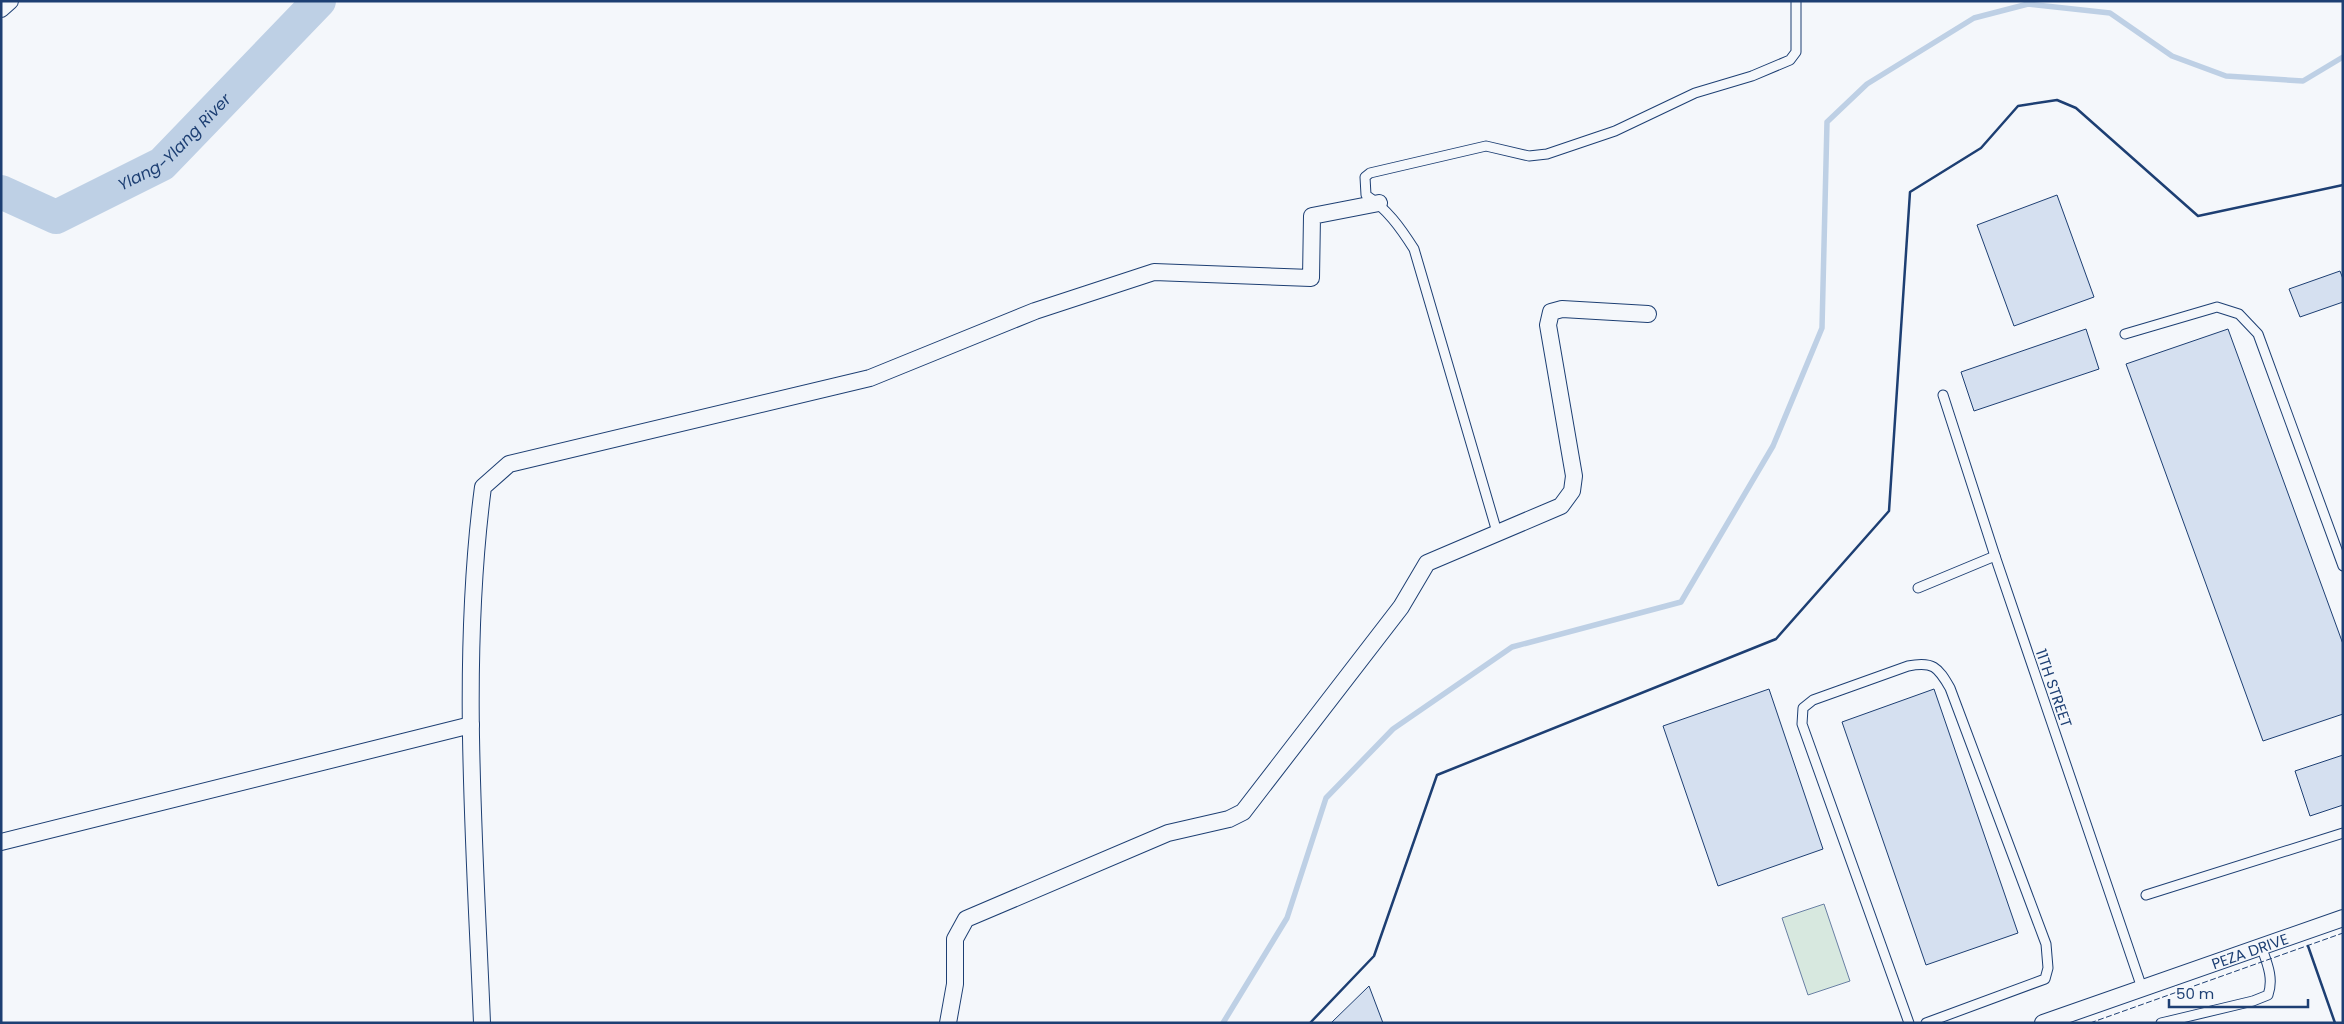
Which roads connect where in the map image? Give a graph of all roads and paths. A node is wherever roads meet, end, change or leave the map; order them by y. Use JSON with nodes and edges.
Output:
{"nodes":[{"id":1,"x":10,"y":1,"type":"edge"},
{"id":2,"x":1796,"y":1,"type":"edge"},
{"id":3,"x":1,"y":9,"type":"edge"},
{"id":4,"x":1379,"y":203,"type":"junction"},
{"id":5,"x":1648,"y":314,"type":"dead end"},
{"id":6,"x":2125,"y":334,"type":"dead end"},
{"id":7,"x":1943,"y":395,"type":"dead end"},
{"id":8,"x":1497,"y":532,"type":"junction"},
{"id":9,"x":1995,"y":556,"type":"junction"},
{"id":10,"x":2343,"y":566,"type":"edge"},
{"id":11,"x":1918,"y":588,"type":"dead end"},
{"id":12,"x":471,"y":725,"type":"junction"},
{"id":13,"x":2343,"y":833,"type":"edge"},
{"id":14,"x":1,"y":842,"type":"edge"},
{"id":15,"x":2146,"y":895,"type":"dead end"},
{"id":16,"x":2343,"y":918,"type":"edge"},
{"id":17,"x":2261,"y":946,"type":"junction"},
{"id":18,"x":2142,"y":988,"type":"junction"},
{"id":19,"x":482,"y":1023,"type":"edge"},
{"id":20,"x":948,"y":1023,"type":"edge"},
{"id":21,"x":1909,"y":1023,"type":"edge"},
{"id":22,"x":1926,"y":1023,"type":"edge"},
{"id":23,"x":2043,"y":1023,"type":"edge"},
{"id":24,"x":2162,"y":1023,"type":"edge"}],
"edges":[{"from":1,"to":3,"type":"street"},
{"from":2,"to":4,"type":"lane"},
{"from":4,"to":8,"type":"lane"},
{"from":4,"to":12,"type":"street"},
{"from":5,"to":8,"type":"street"},
{"from":6,"to":10,"type":"lane"},
{"from":7,"to":9,"type":"lane","name":"11TH STREET"},
{"from":8,"to":20,"type":"street"},
{"from":9,"to":11,"type":"lane"},
{"from":9,"to":18,"type":"lane","name":"11TH STREET"},
{"from":12,"to":14,"type":"street"},
{"from":12,"to":19,"type":"street"},
{"from":13,"to":15,"type":"lane"},
{"from":16,"to":17,"type":"street","name":"PEZA DRIVE"},
{"from":17,"to":18,"type":"street","name":"PEZA DRIVE"},
{"from":17,"to":24,"type":"lane"},
{"from":18,"to":23,"type":"street","name":"PEZA DRIVE"},
{"from":21,"to":22,"type":"lane"}]}
